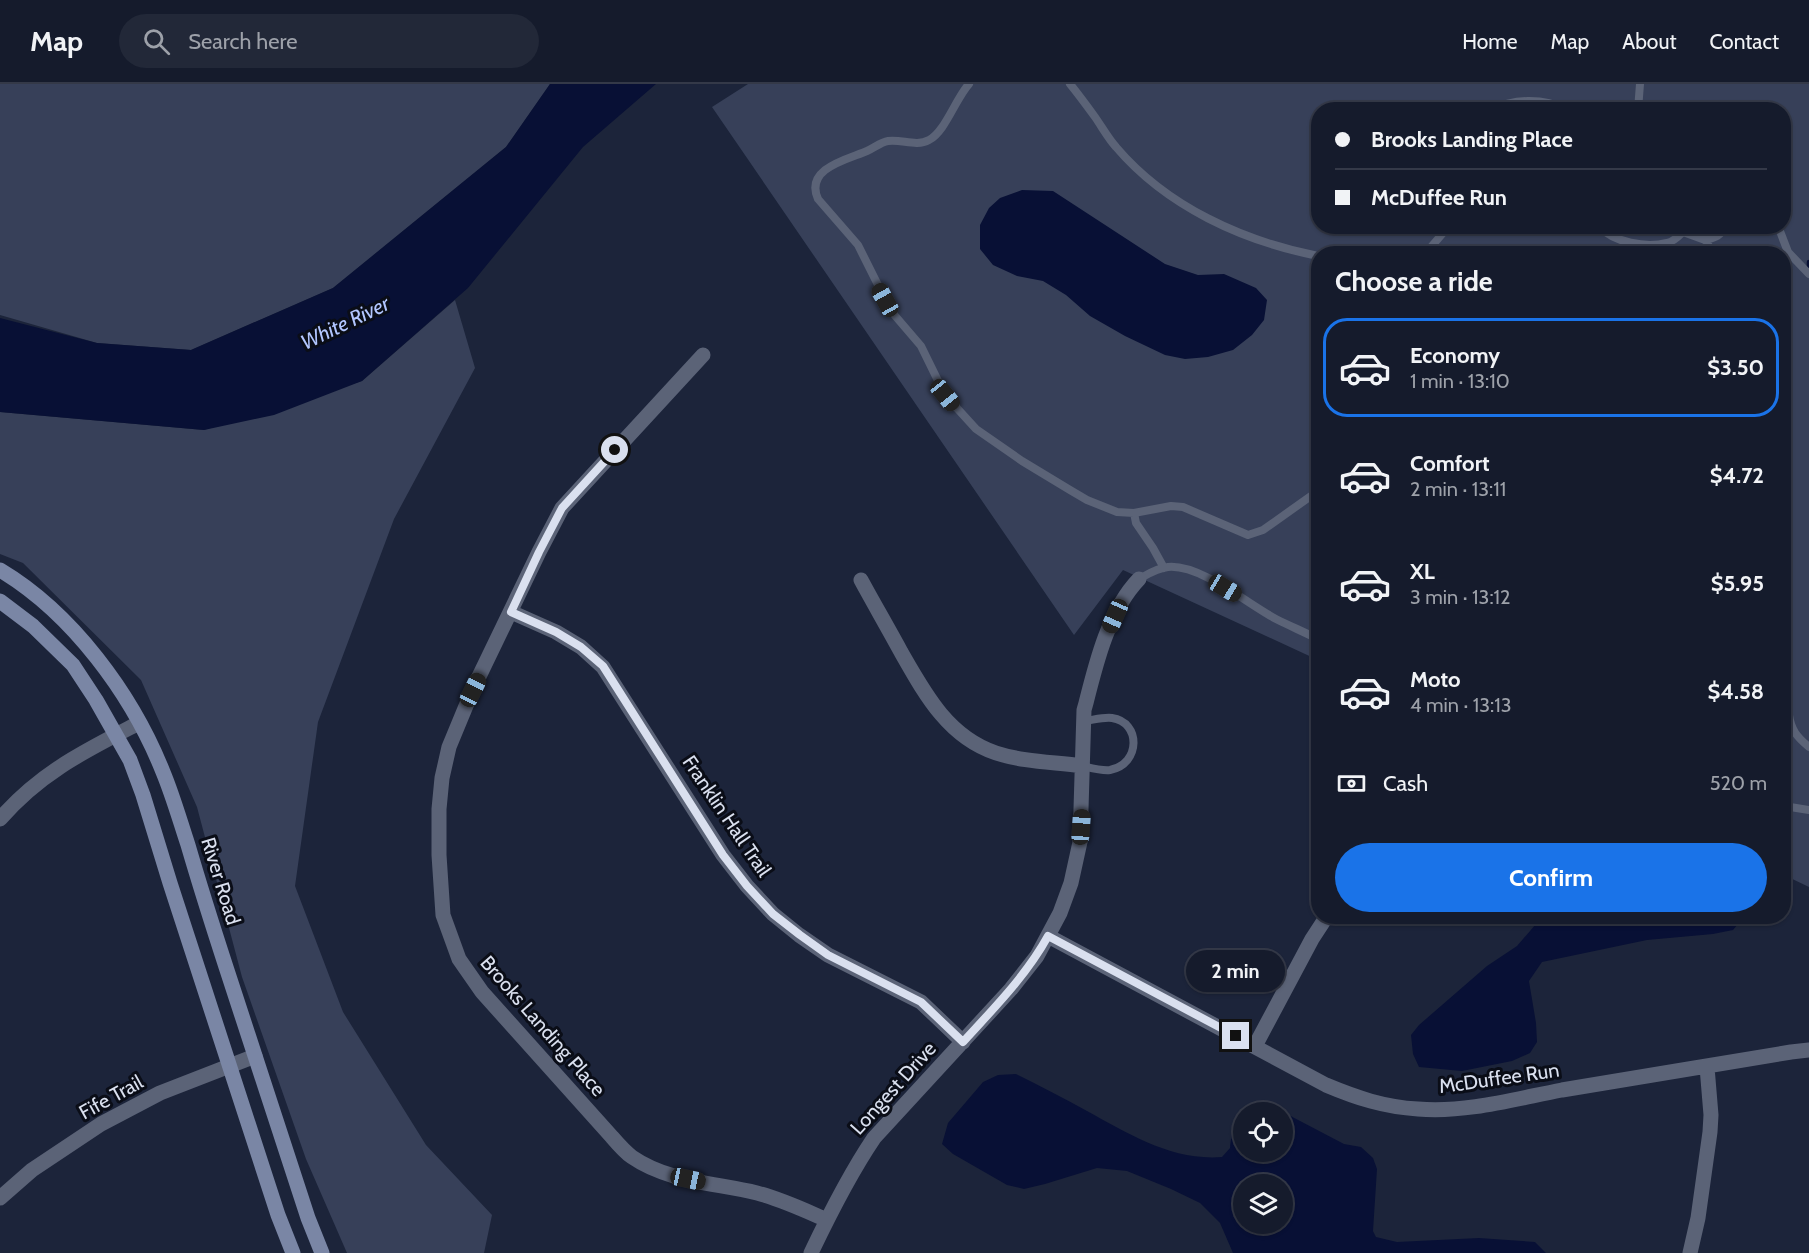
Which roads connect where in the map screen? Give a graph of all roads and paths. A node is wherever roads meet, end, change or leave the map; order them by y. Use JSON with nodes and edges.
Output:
{"nodes":[{"id":1,"x":969,"y":84,"type":"edge"},
{"id":2,"x":1070,"y":84,"type":"edge"},
{"id":3,"x":1641,"y":84,"type":"edge"},
{"id":4,"x":1518,"y":102,"type":"edge"},
{"id":5,"x":1552,"y":102,"type":"edge"},
{"id":6,"x":1639,"y":102,"type":"edge"},
{"id":7,"x":1442,"y":234,"type":"edge"},
{"id":8,"x":1607,"y":234,"type":"edge"},
{"id":9,"x":1678,"y":234,"type":"edge"},
{"id":10,"x":1692,"y":234,"type":"edge"},
{"id":11,"x":1722,"y":234,"type":"edge"},
{"id":12,"x":1705,"y":240,"type":"junction"},
{"id":13,"x":1432,"y":246,"type":"edge"},
{"id":14,"x":1709,"y":246,"type":"edge"},
{"id":15,"x":1311,"y":255,"type":"edge"},
{"id":16,"x":1791,"y":255,"type":"edge"},
{"id":17,"x":1809,"y":274,"type":"edge"},
{"id":18,"x":704,"y":355,"type":"dead end"},
{"id":19,"x":1311,"y":496,"type":"edge"},
{"id":20,"x":1134,"y":513,"type":"junction"},
{"id":21,"x":1164,"y":568,"type":"junction"},
{"id":22,"x":0,"y":570,"type":"edge"},
{"id":23,"x":1139,"y":579,"type":"joint"},
{"id":24,"x":861,"y":580,"type":"dead end"},
{"id":25,"x":0,"y":601,"type":"edge"},
{"id":26,"x":511,"y":612,"type":"junction"},
{"id":27,"x":1311,"y":636,"type":"edge"},
{"id":28,"x":1084,"y":722,"type":"junction"},
{"id":29,"x":139,"y":723,"type":"junction"},
{"id":30,"x":1791,"y":726,"type":"edge"},
{"id":31,"x":116,"y":735,"type":"junction"},
{"id":32,"x":1809,"y":747,"type":"edge"},
{"id":33,"x":1082,"y":766,"type":"junction"},
{"id":34,"x":1791,"y":807,"type":"edge"},
{"id":35,"x":1809,"y":810,"type":"edge"},
{"id":36,"x":0,"y":819,"type":"edge"},
{"id":37,"x":1322,"y":924,"type":"edge"},
{"id":38,"x":1048,"y":936,"type":"junction"},
{"id":39,"x":963,"y":1042,"type":"junction"},
{"id":40,"x":1255,"y":1046,"type":"junction"},
{"id":41,"x":1809,"y":1050,"type":"edge"},
{"id":42,"x":255,"y":1056,"type":"junction"},
{"id":43,"x":230,"y":1065,"type":"junction"},
{"id":44,"x":1707,"y":1067,"type":"junction"},
{"id":45,"x":0,"y":1198,"type":"edge"},
{"id":46,"x":827,"y":1220,"type":"junction"},
{"id":47,"x":293,"y":1253,"type":"edge"},
{"id":48,"x":322,"y":1253,"type":"edge"},
{"id":49,"x":811,"y":1253,"type":"edge"},
{"id":50,"x":1690,"y":1253,"type":"edge"}],
"edges":[{"from":1,"to":20,"type":"lane"},
{"from":2,"to":15,"type":"lane"},
{"from":3,"to":6,"type":"lane"},
{"from":4,"to":5,"type":"lane"},
{"from":7,"to":13,"type":"lane"},
{"from":8,"to":9,"type":"lane"},
{"from":10,"to":12,"type":"lane"},
{"from":11,"to":12,"type":"lane"},
{"from":12,"to":14,"type":"lane"},
{"from":16,"to":17,"type":"lane"},
{"from":18,"to":26,"type":"street","name":"Brooks Landing Place"},
{"from":19,"to":20,"type":"lane"},
{"from":20,"to":21,"type":"lane"},
{"from":21,"to":23,"type":"lane","name":"Longest Drive"},
{"from":21,"to":27,"type":"lane","name":"Longest Drive"},
{"from":22,"to":29,"type":"main road","name":"River Road"},
{"from":23,"to":28,"type":"street","name":"Longest Drive"},
{"from":24,"to":33,"type":"street"},
{"from":25,"to":31,"type":"main road"},
{"from":26,"to":39,"type":"street","name":"Franklin Hall Trail"},
{"from":26,"to":46,"type":"street","name":"Brooks Landing Place"},
{"from":28,"to":33,"type":"street","name":"Longest Drive"},
{"from":28,"to":33,"type":"lane"},
{"from":29,"to":31,"type":"street"},
{"from":29,"to":42,"type":"main road","name":"River Road"},
{"from":30,"to":32,"type":"lane"},
{"from":31,"to":36,"type":"street"},
{"from":31,"to":43,"type":"main road"},
{"from":33,"to":38,"type":"street","name":"Longest Drive"},
{"from":34,"to":35,"type":"lane"},
{"from":37,"to":40,"type":"street"},
{"from":38,"to":39,"type":"street","name":"Longest Drive"},
{"from":38,"to":40,"type":"street","name":"McDuffee Run"},
{"from":39,"to":46,"type":"street","name":"Longest Drive"},
{"from":40,"to":44,"type":"street","name":"McDuffee Run"},
{"from":41,"to":44,"type":"street","name":"McDuffee Run"},
{"from":42,"to":43,"type":"street","name":"Fife Trail"},
{"from":42,"to":48,"type":"main road","name":"River Road"},
{"from":43,"to":45,"type":"street","name":"Fife Trail"},
{"from":43,"to":47,"type":"main road"},
{"from":44,"to":50,"type":"street"},
{"from":46,"to":49,"type":"street","name":"Longest Drive"}]}
